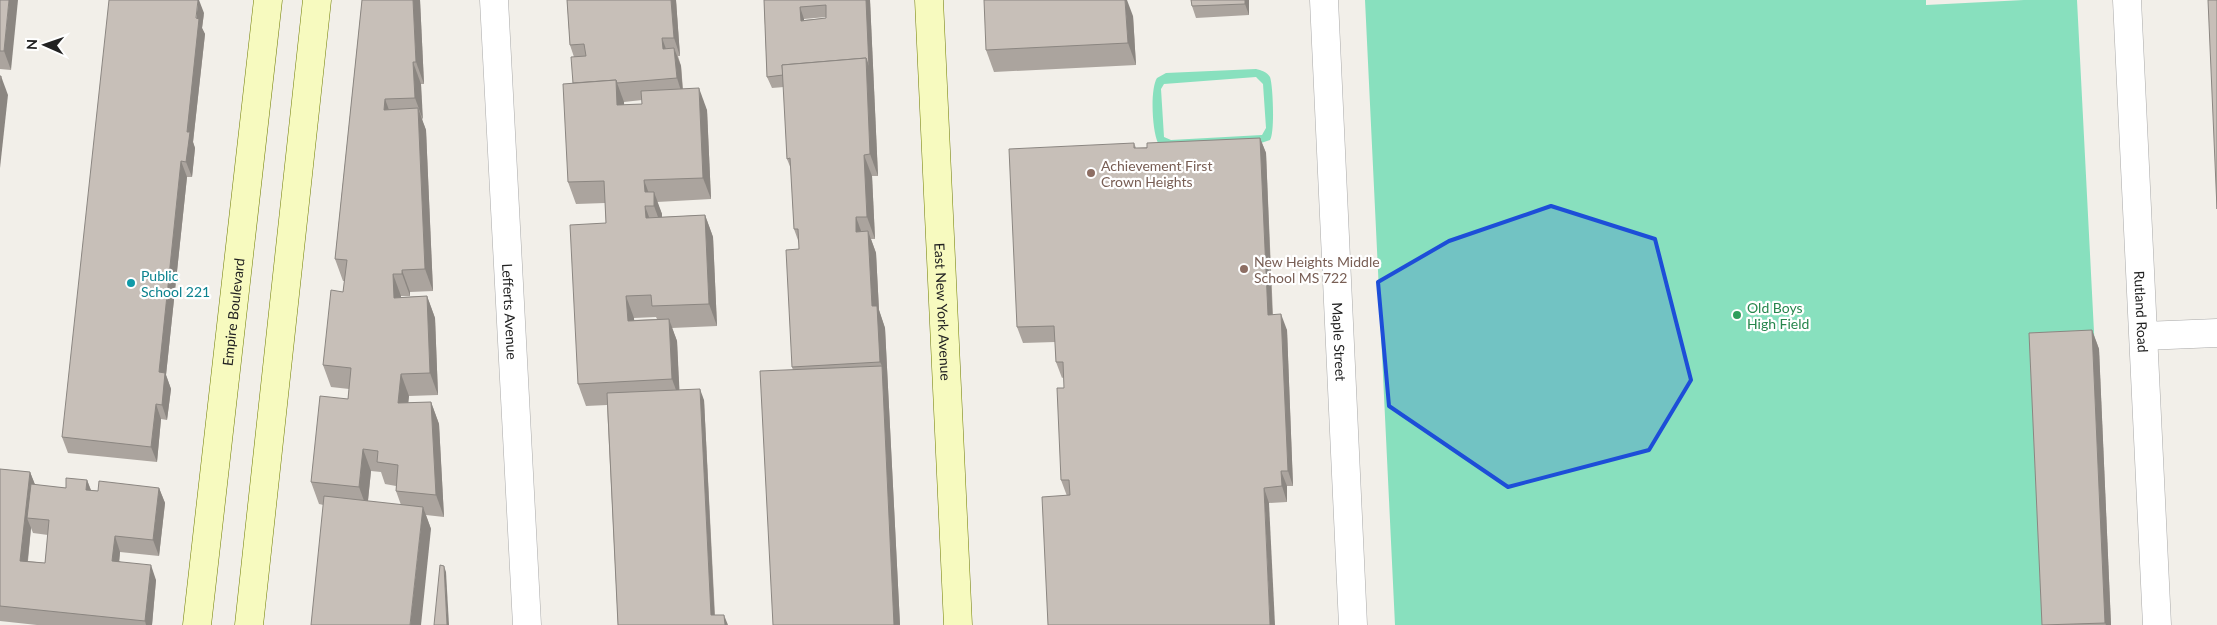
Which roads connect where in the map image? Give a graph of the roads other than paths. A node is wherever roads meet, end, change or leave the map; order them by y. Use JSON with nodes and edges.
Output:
{"nodes":[{"id":1,"x":268,"y":0,"type":"edge"},
{"id":2,"x":317,"y":0,"type":"edge"},
{"id":3,"x":494,"y":0,"type":"edge"},
{"id":4,"x":929,"y":0,"type":"edge"},
{"id":5,"x":1324,"y":0,"type":"edge"},
{"id":6,"x":2127,"y":0,"type":"edge"},
{"id":7,"x":2217,"y":333,"type":"edge"},
{"id":8,"x":2144,"y":336,"type":"junction"},
{"id":9,"x":198,"y":625,"type":"edge"},
{"id":10,"x":249,"y":625,"type":"edge"},
{"id":11,"x":527,"y":625,"type":"edge"},
{"id":12,"x":958,"y":625,"type":"edge"},
{"id":13,"x":1353,"y":625,"type":"edge"},
{"id":14,"x":2157,"y":625,"type":"edge"}],
"edges":[{"from":1,"to":9,"type":"main road","name":"Empire Boulevard"},
{"from":2,"to":10,"type":"main road"},
{"from":3,"to":11,"type":"street","name":"Lefferts Avenue"},
{"from":4,"to":12,"type":"main road","name":"East New York Avenue"},
{"from":5,"to":13,"type":"street","name":"Maple Street"},
{"from":6,"to":8,"type":"street","name":"Rutland Road"},
{"from":7,"to":8,"type":"street"},
{"from":8,"to":14,"type":"street","name":"Rutland Road"}]}
